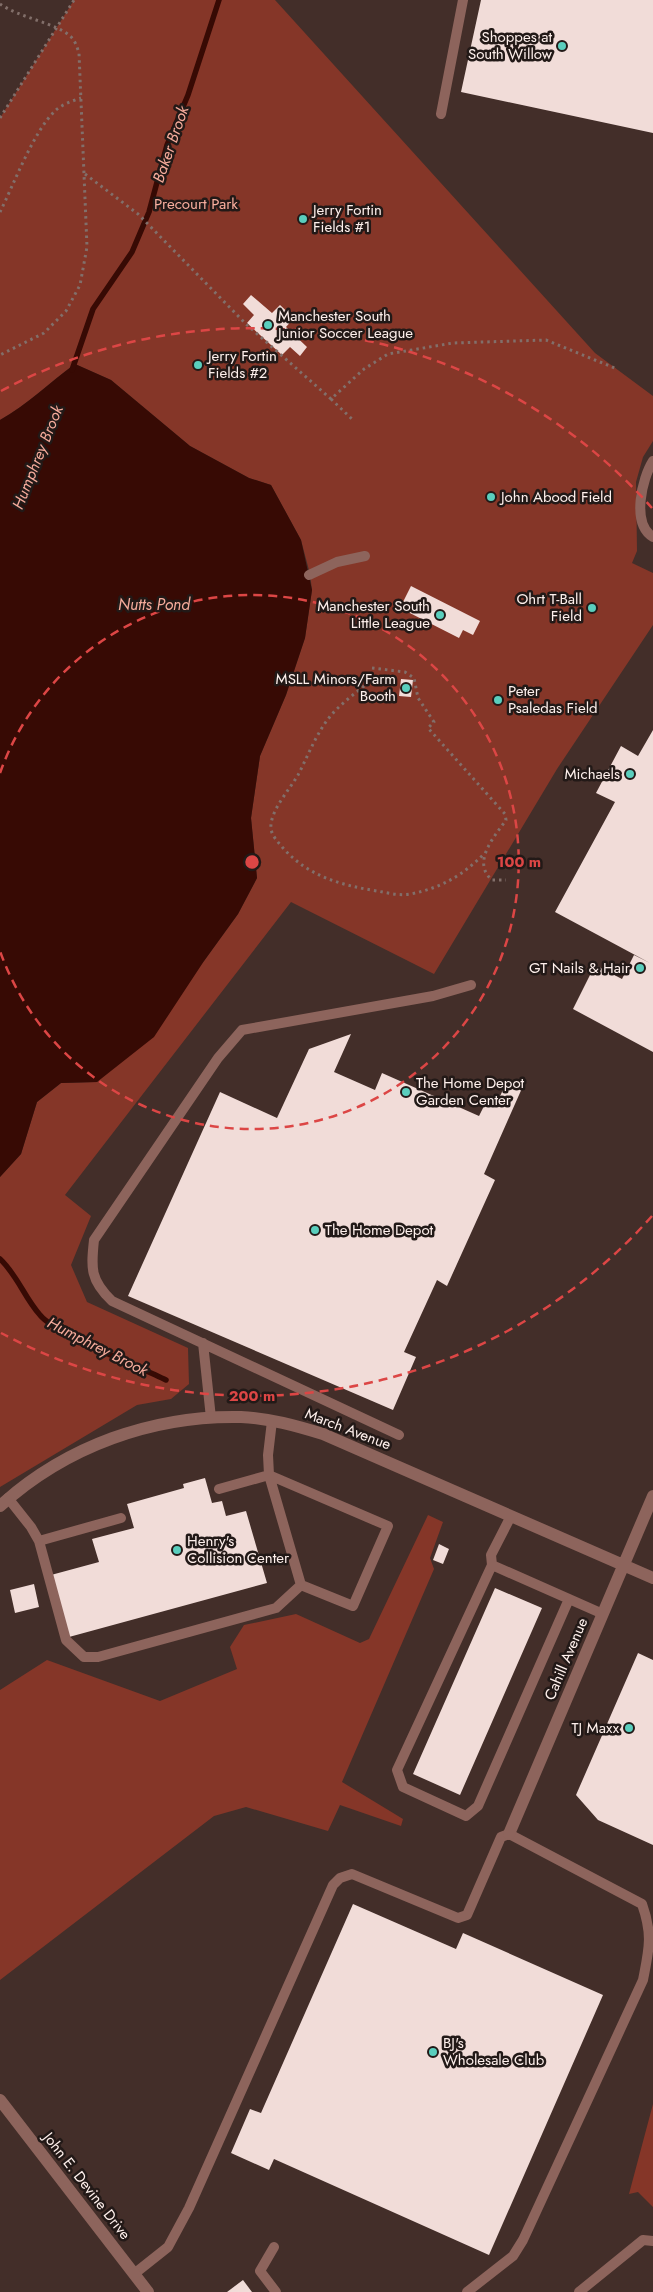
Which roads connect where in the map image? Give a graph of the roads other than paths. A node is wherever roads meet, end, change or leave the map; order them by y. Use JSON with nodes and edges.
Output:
{"nodes":[{"id":1,"x":463,"y":0,"type":"edge"},
{"id":2,"x":441,"y":114,"type":"dead end"},
{"id":3,"x":653,"y":461,"type":"edge"},
{"id":4,"x":653,"y":537,"type":"edge"},
{"id":5,"x":365,"y":556,"type":"dead end"},
{"id":6,"x":308,"y":575,"type":"dead end"},
{"id":7,"x":471,"y":985,"type":"dead end"},
{"id":8,"x":203,"y":1343,"type":"junction"},
{"id":9,"x":211,"y":1418,"type":"junction"},
{"id":10,"x":272,"y":1421,"type":"junction"},
{"id":11,"x":399,"y":1435,"type":"dead end"},
{"id":12,"x":269,"y":1475,"type":"junction"},
{"id":13,"x":219,"y":1490,"type":"dead end"},
{"id":14,"x":653,"y":1496,"type":"edge"},
{"id":15,"x":4,"y":1502,"type":"edge"},
{"id":16,"x":511,"y":1516,"type":"junction"},
{"id":17,"x":120,"y":1518,"type":"dead end"},
{"id":18,"x":39,"y":1541,"type":"junction"},
{"id":19,"x":492,"y":1565,"type":"junction"},
{"id":20,"x":624,"y":1566,"type":"junction"},
{"id":21,"x":653,"y":1578,"type":"edge"},
{"id":22,"x":301,"y":1585,"type":"junction"},
{"id":23,"x":568,"y":1599,"type":"junction"},
{"id":24,"x":603,"y":1614,"type":"junction"},
{"id":25,"x":509,"y":1834,"type":"junction"},
{"id":26,"x":0,"y":2100,"type":"edge"},
{"id":27,"x":653,"y":2241,"type":"edge"},
{"id":28,"x":274,"y":2247,"type":"dead end"},
{"id":29,"x":134,"y":2274,"type":"junction"},
{"id":30,"x":581,"y":2291,"type":"edge"},
{"id":31,"x":148,"y":2292,"type":"edge"},
{"id":32,"x":276,"y":2292,"type":"edge"},
{"id":33,"x":468,"y":2292,"type":"edge"}],
"edges":[{"from":1,"to":2,"type":"lane"},
{"from":3,"to":4,"type":"lane"},
{"from":5,"to":6,"type":"lane"},
{"from":7,"to":8,"type":"lane"},
{"from":8,"to":9,"type":"lane"},
{"from":8,"to":11,"type":"lane"},
{"from":9,"to":10,"type":"street","name":"March Avenue"},
{"from":9,"to":15,"type":"street","name":"March Avenue"},
{"from":10,"to":12,"type":"lane"},
{"from":10,"to":16,"type":"street","name":"March Avenue"},
{"from":12,"to":13,"type":"lane"},
{"from":12,"to":22,"type":"lane"},
{"from":12,"to":22,"type":"lane"},
{"from":14,"to":20,"type":"street","name":"Cahill Avenue"},
{"from":15,"to":18,"type":"lane"},
{"from":16,"to":19,"type":"lane"},
{"from":16,"to":20,"type":"street","name":"March Avenue"},
{"from":17,"to":18,"type":"lane"},
{"from":18,"to":22,"type":"lane"},
{"from":19,"to":23,"type":"lane"},
{"from":19,"to":23,"type":"lane"},
{"from":20,"to":21,"type":"street","name":"March Avenue"},
{"from":20,"to":24,"type":"street","name":"Cahill Avenue"},
{"from":23,"to":24,"type":"lane"},
{"from":24,"to":25,"type":"street","name":"Cahill Avenue"},
{"from":25,"to":29,"type":"lane"},
{"from":25,"to":33,"type":"lane"},
{"from":26,"to":29,"type":"street","name":"John E. Devine Drive"},
{"from":27,"to":30,"type":"lane"},
{"from":28,"to":32,"type":"lane"},
{"from":29,"to":31,"type":"street","name":"John E. Devine Drive"}]}
